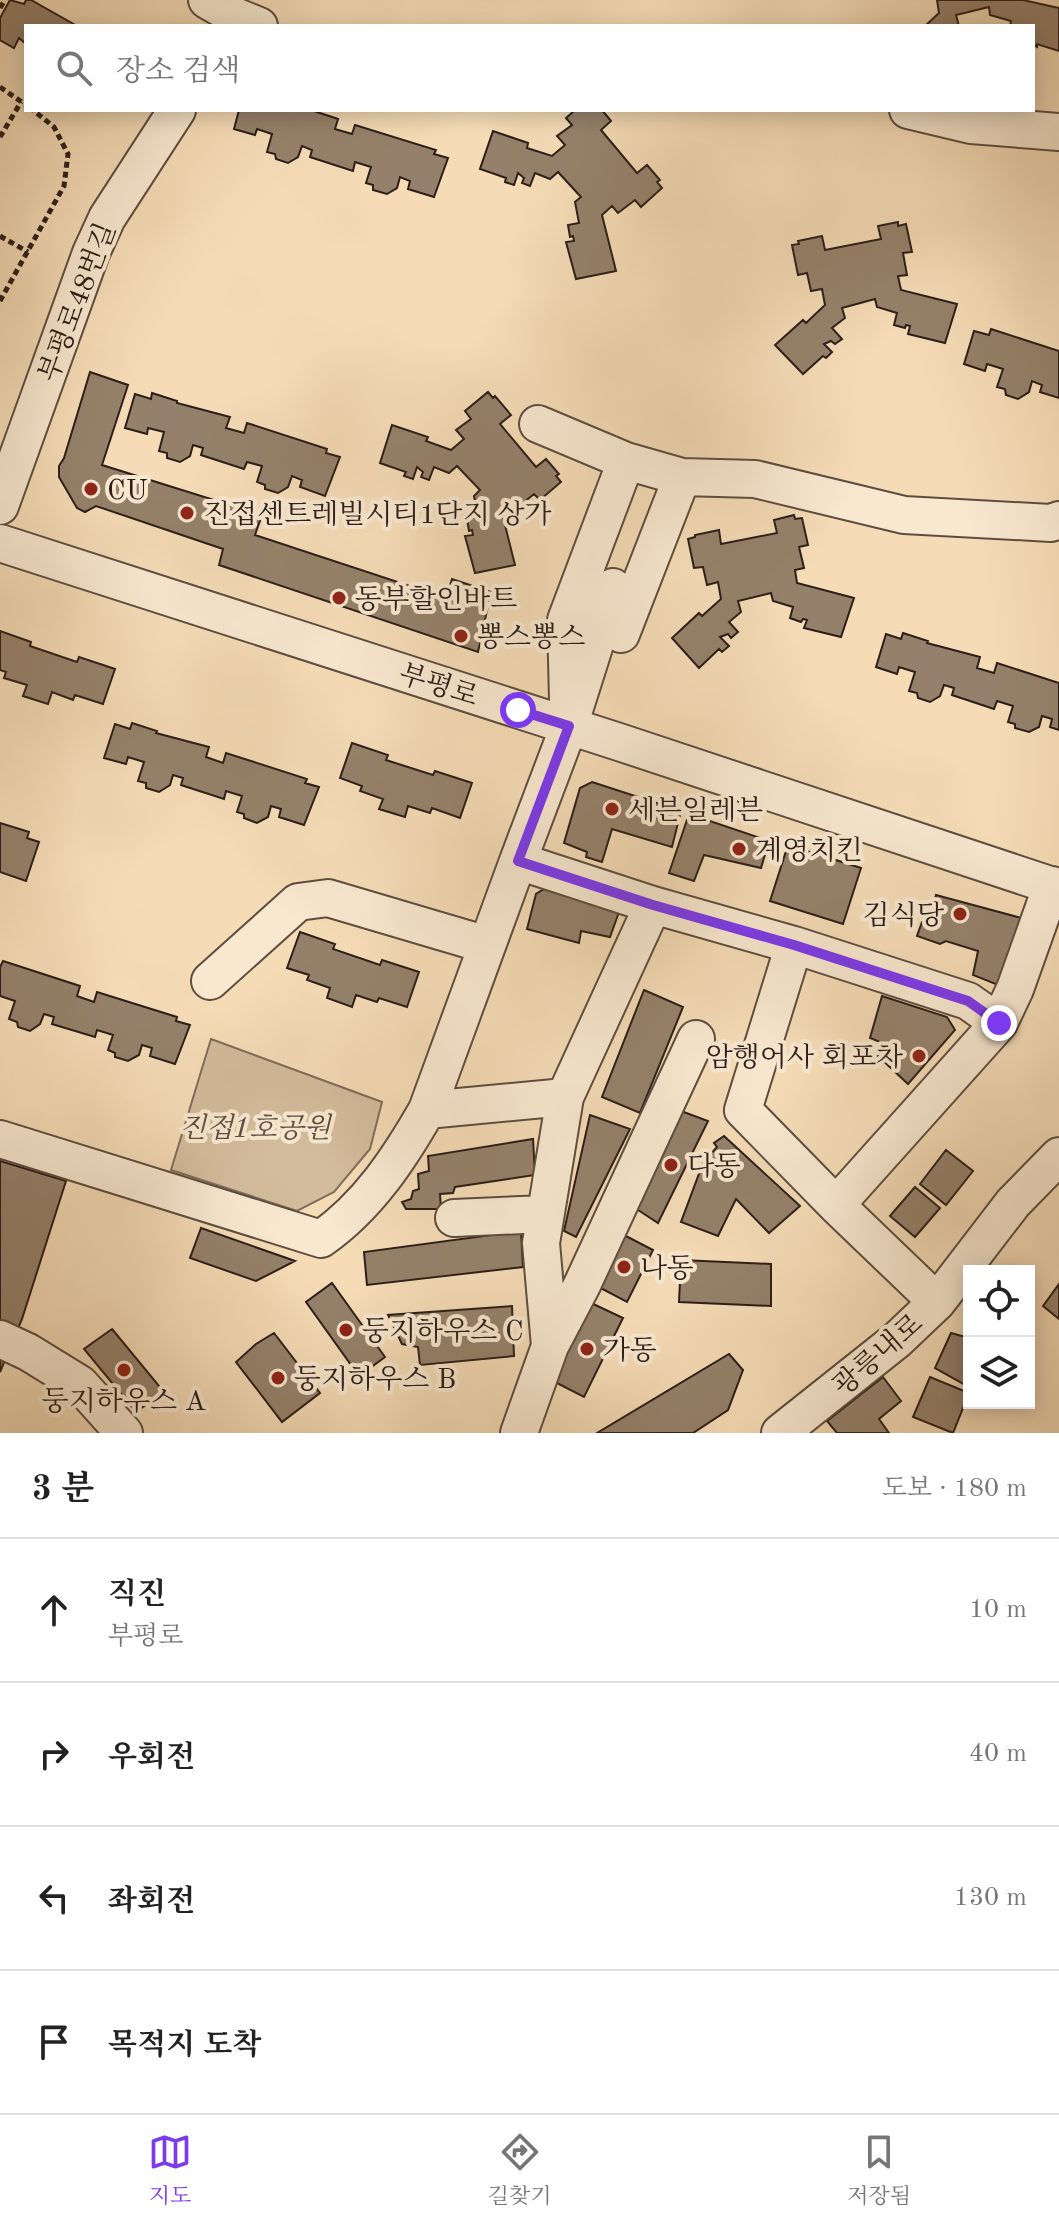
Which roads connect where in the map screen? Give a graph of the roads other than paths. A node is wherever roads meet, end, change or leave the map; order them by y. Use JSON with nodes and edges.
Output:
{"nodes":[{"id":1,"x":176,"y":112,"type":"edge"},
{"id":2,"x":916,"y":112,"type":"edge"},
{"id":3,"x":1059,"y":132,"type":"edge"},
{"id":4,"x":538,"y":424,"type":"dead end"},
{"id":5,"x":626,"y":461,"type":"junction"},
{"id":6,"x":682,"y":477,"type":"junction"},
{"id":7,"x":0,"y":506,"type":"edge"},
{"id":8,"x":1059,"y":520,"type":"edge"},
{"id":9,"x":0,"y":543,"type":"edge"},
{"id":10,"x":613,"y":587,"type":"dead end"},
{"id":11,"x":569,"y":726,"type":"junction"},
{"id":12,"x":518,"y":861,"type":"junction"},
{"id":13,"x":1055,"y":887,"type":"edge"},
{"id":14,"x":653,"y":905,"type":"junction"},
{"id":15,"x":487,"y":945,"type":"junction"},
{"id":16,"x":794,"y":945,"type":"junction"},
{"id":17,"x":210,"y":981,"type":"dead end"},
{"id":18,"x":999,"y":1023,"type":"junction"},
{"id":19,"x":696,"y":1039,"type":"dead end"},
{"id":20,"x":565,"y":1097,"type":"junction"},
{"id":21,"x":427,"y":1110,"type":"junction"},
{"id":22,"x":0,"y":1139,"type":"edge"},
{"id":23,"x":1059,"y":1156,"type":"edge"},
{"id":24,"x":836,"y":1205,"type":"junction"},
{"id":25,"x":545,"y":1214,"type":"junction"},
{"id":26,"x":454,"y":1218,"type":"dead end"},
{"id":27,"x":937,"y":1302,"type":"junction"},
{"id":28,"x":0,"y":1339,"type":"edge"},
{"id":29,"x":550,"y":1346,"type":"junction"},
{"id":30,"x":124,"y":1433,"type":"edge"},
{"id":31,"x":519,"y":1433,"type":"edge"},
{"id":32,"x":780,"y":1433,"type":"edge"}],
"edges":[{"from":1,"to":7,"type":"street","name":"부평로48번길"},
{"from":2,"to":3,"type":"street"},
{"from":4,"to":5,"type":"street"},
{"from":5,"to":6,"type":"street"},
{"from":5,"to":11,"type":"street"},
{"from":6,"to":8,"type":"street"},
{"from":6,"to":11,"type":"street"},
{"from":9,"to":11,"type":"street","name":"부평로"},
{"from":10,"to":11,"type":"street"},
{"from":11,"to":12,"type":"street"},
{"from":11,"to":13,"type":"street","name":"부평로"},
{"from":12,"to":14,"type":"street"},
{"from":12,"to":15,"type":"street"},
{"from":13,"to":18,"type":"street"},
{"from":14,"to":16,"type":"street"},
{"from":14,"to":20,"type":"street"},
{"from":15,"to":17,"type":"street"},
{"from":15,"to":21,"type":"street"},
{"from":16,"to":18,"type":"street"},
{"from":16,"to":24,"type":"street"},
{"from":18,"to":24,"type":"street"},
{"from":19,"to":29,"type":"street"},
{"from":20,"to":21,"type":"street"},
{"from":20,"to":25,"type":"street"},
{"from":21,"to":22,"type":"street"},
{"from":23,"to":27,"type":"street","name":"광릉내로"},
{"from":24,"to":27,"type":"street"},
{"from":25,"to":26,"type":"street"},
{"from":25,"to":29,"type":"street"},
{"from":27,"to":32,"type":"street","name":"광릉내로"},
{"from":28,"to":30,"type":"street"},
{"from":29,"to":31,"type":"street"}]}
